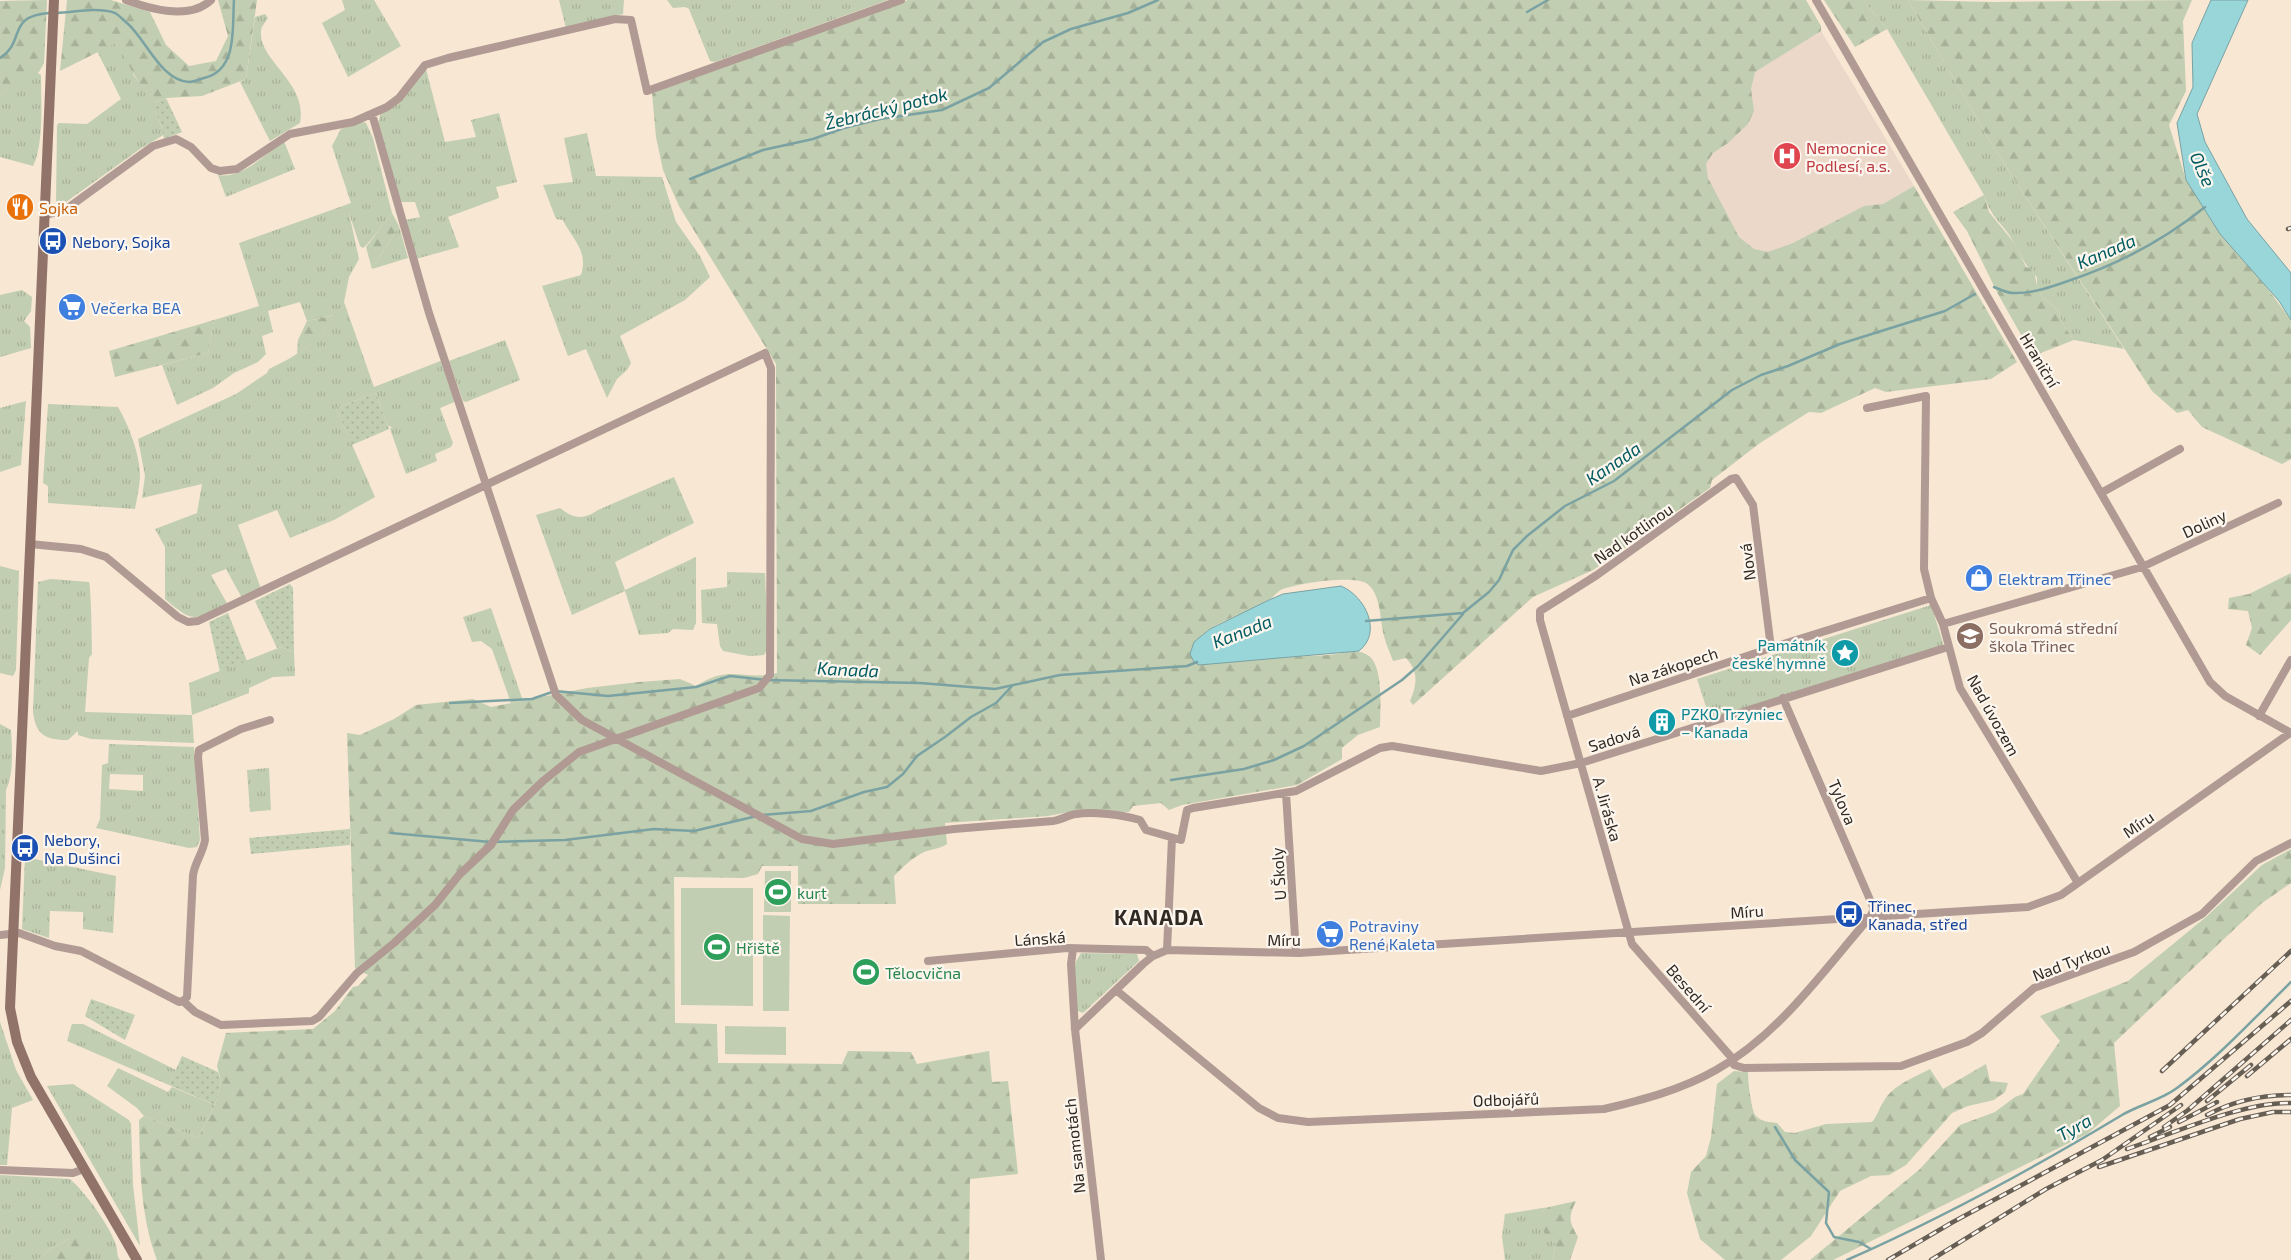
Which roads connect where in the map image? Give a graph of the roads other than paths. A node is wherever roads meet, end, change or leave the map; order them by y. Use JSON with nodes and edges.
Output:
{"nodes":[{"id":1,"x":54,"y":0,"type":"edge"},
{"id":2,"x":126,"y":0,"type":"edge"},
{"id":3,"x":211,"y":0,"type":"edge"},
{"id":4,"x":901,"y":0,"type":"edge"},
{"id":5,"x":1816,"y":0,"type":"edge"},
{"id":6,"x":372,"y":114,"type":"junction"},
{"id":7,"x":45,"y":215,"type":"junction"},
{"id":8,"x":1867,"y":408,"type":"dead end"},
{"id":9,"x":2180,"y":449,"type":"dead end"},
{"id":10,"x":1736,"y":478,"type":"joint"},
{"id":11,"x":487,"y":485,"type":"junction"},
{"id":12,"x":2100,"y":494,"type":"junction"},
{"id":13,"x":2278,"y":503,"type":"dead end"},
{"id":14,"x":30,"y":544,"type":"junction"},
{"id":15,"x":2142,"y":567,"type":"junction"},
{"id":16,"x":1931,"y":598,"type":"junction"},
{"id":17,"x":1543,"y":607,"type":"joint"},
{"id":18,"x":1943,"y":624,"type":"junction"},
{"id":19,"x":1948,"y":647,"type":"junction"},
{"id":20,"x":1771,"y":648,"type":"junction"},
{"id":21,"x":2291,"y":660,"type":"edge"},
{"id":22,"x":1783,"y":698,"type":"junction"},
{"id":23,"x":1567,"y":716,"type":"junction"},
{"id":24,"x":2259,"y":716,"type":"junction"},
{"id":25,"x":270,"y":720,"type":"dead end"},
{"id":26,"x":2291,"y":733,"type":"edge"},
{"id":27,"x":616,"y":739,"type":"junction"},
{"id":28,"x":1581,"y":763,"type":"junction"},
{"id":29,"x":1286,"y":793,"type":"junction"},
{"id":30,"x":1172,"y":838,"type":"junction"},
{"id":31,"x":2291,"y":843,"type":"edge"},
{"id":32,"x":2078,"y":884,"type":"junction"},
{"id":33,"x":1870,"y":917,"type":"junction"},
{"id":34,"x":1629,"y":932,"type":"junction"},
{"id":35,"x":13,"y":933,"type":"junction"},
{"id":36,"x":0,"y":935,"type":"edge"},
{"id":37,"x":1073,"y":949,"type":"junction"},
{"id":38,"x":1168,"y":950,"type":"junction"},
{"id":39,"x":1296,"y":953,"type":"junction"},
{"id":40,"x":1153,"y":956,"type":"junction"},
{"id":41,"x":928,"y":962,"type":"dead end"},
{"id":42,"x":1116,"y":990,"type":"junction"},
{"id":43,"x":183,"y":1001,"type":"junction"},
{"id":44,"x":1075,"y":1029,"type":"junction"},
{"id":45,"x":1732,"y":1058,"type":"junction"},
{"id":46,"x":84,"y":1169,"type":"junction"},
{"id":47,"x":0,"y":1170,"type":"edge"},
{"id":48,"x":137,"y":1260,"type":"edge"},
{"id":49,"x":1101,"y":1260,"type":"edge"}],
"edges":[{"from":1,"to":7,"type":"main road"},
{"from":2,"to":3,"type":"street"},
{"from":4,"to":6,"type":"street"},
{"from":5,"to":12,"type":"street","name":"Hraniční"},
{"from":6,"to":7,"type":"street"},
{"from":6,"to":11,"type":"street"},
{"from":7,"to":14,"type":"main road"},
{"from":8,"to":16,"type":"street","name":"Nad úvozem"},
{"from":9,"to":12,"type":"street"},
{"from":10,"to":17,"type":"street","name":"Nad kotlinou"},
{"from":10,"to":20,"type":"street","name":"Nová"},
{"from":11,"to":14,"type":"street"},
{"from":11,"to":27,"type":"street"},
{"from":11,"to":27,"type":"street"},
{"from":12,"to":15,"type":"street","name":"Hraniční"},
{"from":13,"to":15,"type":"street","name":"Doliny"},
{"from":14,"to":35,"type":"main road"},
{"from":15,"to":18,"type":"street","name":"Doliny"},
{"from":15,"to":24,"type":"street","name":"Hraniční"},
{"from":16,"to":18,"type":"street","name":"Nad úvozem"},
{"from":16,"to":20,"type":"street","name":"Na zákopech"},
{"from":17,"to":23,"type":"street","name":"A. Jiráska"},
{"from":18,"to":19,"type":"street","name":"Nad úvozem"},
{"from":19,"to":22,"type":"street","name":"Sadová"},
{"from":19,"to":32,"type":"street","name":"Nad úvozem"},
{"from":20,"to":23,"type":"street","name":"Na zákopech"},
{"from":21,"to":24,"type":"street"},
{"from":22,"to":28,"type":"street","name":"Sadová"},
{"from":22,"to":33,"type":"street","name":"Tylova"},
{"from":23,"to":28,"type":"street","name":"A. Jiráska"},
{"from":24,"to":26,"type":"street","name":"Hraniční"},
{"from":25,"to":43,"type":"street"},
{"from":26,"to":32,"type":"street","name":"Míru"},
{"from":27,"to":30,"type":"street"},
{"from":27,"to":43,"type":"street"},
{"from":28,"to":29,"type":"street","name":"Sadová"},
{"from":28,"to":34,"type":"street","name":"A. Jiráska"},
{"from":29,"to":30,"type":"street","name":"Sadová"},
{"from":29,"to":39,"type":"street","name":"U Školy"},
{"from":30,"to":38,"type":"street"},
{"from":31,"to":45,"type":"street","name":"Nad Tyrkou"},
{"from":32,"to":33,"type":"street","name":"Míru"},
{"from":33,"to":34,"type":"street","name":"Míru"},
{"from":33,"to":45,"type":"street","name":"Odbojářů"},
{"from":34,"to":39,"type":"street","name":"Míru"},
{"from":34,"to":45,"type":"street","name":"Besední"},
{"from":35,"to":36,"type":"street"},
{"from":35,"to":43,"type":"street"},
{"from":35,"to":46,"type":"main road"},
{"from":37,"to":40,"type":"street","name":"Lánská"},
{"from":37,"to":41,"type":"street","name":"Lánská"},
{"from":37,"to":44,"type":"street","name":"Na samotách"},
{"from":38,"to":39,"type":"street","name":"Míru"},
{"from":38,"to":40,"type":"street","name":"Míru"},
{"from":40,"to":42,"type":"street"},
{"from":42,"to":44,"type":"street"},
{"from":42,"to":45,"type":"street","name":"Odbojářů"},
{"from":44,"to":49,"type":"street","name":"Na samotách"},
{"from":46,"to":47,"type":"street"},
{"from":46,"to":48,"type":"main road"}]}
